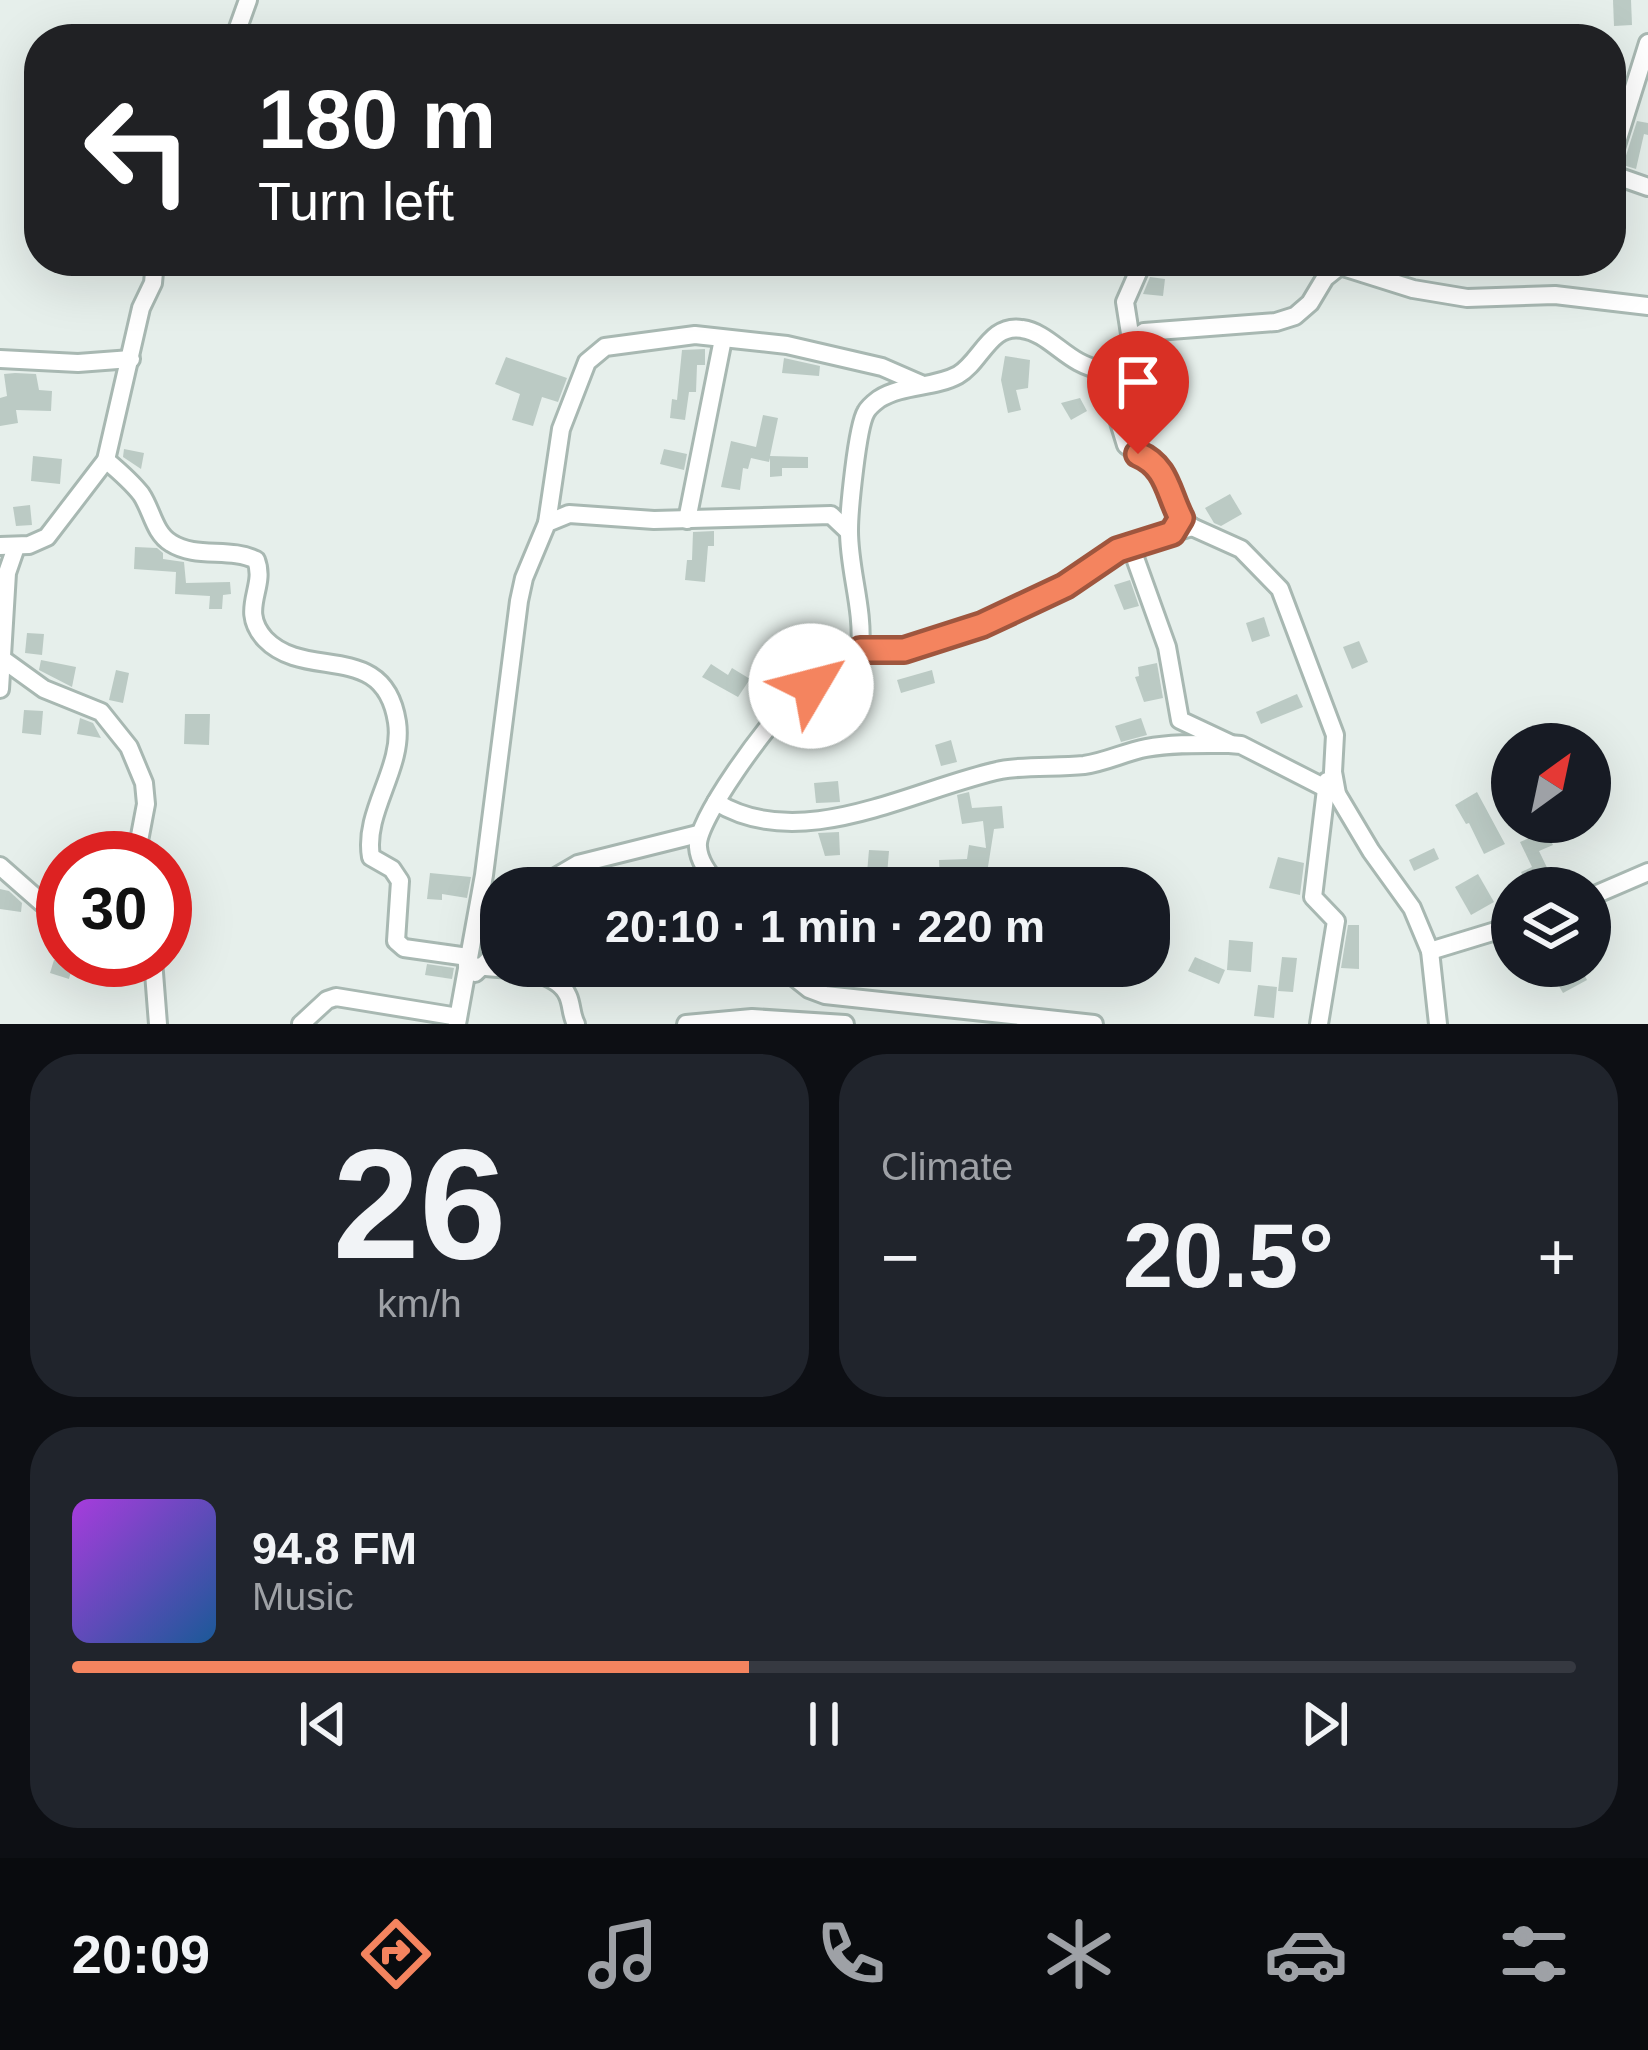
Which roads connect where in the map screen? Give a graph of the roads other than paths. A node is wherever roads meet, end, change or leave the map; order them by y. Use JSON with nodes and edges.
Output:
{"nodes":[{"id":1,"x":1648,"y":44,"type":"edge"},
{"id":2,"x":1626,"y":114,"type":"edge"},
{"id":3,"x":153,"y":276,"type":"edge"},
{"id":4,"x":1136,"y":276,"type":"edge"},
{"id":5,"x":1328,"y":276,"type":"edge"},
{"id":6,"x":1370,"y":276,"type":"edge"},
{"id":7,"x":1648,"y":306,"type":"edge"},
{"id":8,"x":723,"y":339,"type":"junction"},
{"id":9,"x":1130,"y":340,"type":"junction"},
{"id":10,"x":0,"y":359,"type":"edge"},
{"id":11,"x":131,"y":359,"type":"junction"},
{"id":12,"x":1102,"y":370,"type":"junction"},
{"id":13,"x":921,"y":384,"type":"junction"},
{"id":14,"x":106,"y":460,"type":"junction"},
{"id":15,"x":854,"y":496,"type":"junction"},
{"id":16,"x":831,"y":515,"type":"junction"},
{"id":17,"x":687,"y":520,"type":"junction"},
{"id":18,"x":547,"y":523,"type":"junction"},
{"id":19,"x":1182,"y":526,"type":"junction"},
{"id":20,"x":849,"y":532,"type":"junction"},
{"id":21,"x":1130,"y":544,"type":"junction"},
{"id":22,"x":6,"y":552,"type":"edge"},
{"id":23,"x":860,"y":650,"type":"junction"},
{"id":24,"x":1,"y":658,"type":"edge"},
{"id":25,"x":0,"y":689,"type":"edge"},
{"id":26,"x":1229,"y":744,"type":"junction"},
{"id":27,"x":1332,"y":784,"type":"junction"},
{"id":28,"x":716,"y":802,"type":"junction"},
{"id":29,"x":141,"y":831,"type":"edge"},
{"id":30,"x":698,"y":834,"type":"junction"},
{"id":31,"x":0,"y":866,"type":"edge"},
{"id":32,"x":573,"y":867,"type":"edge"},
{"id":33,"x":705,"y":867,"type":"edge"},
{"id":34,"x":1643,"y":879,"type":"edge"},
{"id":35,"x":1611,"y":890,"type":"edge"},
{"id":36,"x":36,"y":899,"type":"edge"},
{"id":37,"x":1491,"y":932,"type":"edge"},
{"id":38,"x":1430,"y":951,"type":"junction"},
{"id":39,"x":480,"y":960,"type":"edge"},
{"id":40,"x":471,"y":968,"type":"junction"},
{"id":41,"x":155,"y":987,"type":"edge"},
{"id":42,"x":806,"y":987,"type":"edge"},
{"id":43,"x":825,"y":995,"type":"junction"},
{"id":44,"x":1323,"y":999,"type":"junction"},
{"id":45,"x":458,"y":1020,"type":"edge"},
{"id":46,"x":158,"y":1024,"type":"edge"},
{"id":47,"x":301,"y":1024,"type":"edge"},
{"id":48,"x":576,"y":1024,"type":"edge"},
{"id":49,"x":686,"y":1024,"type":"edge"},
{"id":50,"x":847,"y":1024,"type":"edge"},
{"id":51,"x":1094,"y":1024,"type":"edge"},
{"id":52,"x":1319,"y":1024,"type":"edge"},
{"id":53,"x":1332,"y":1024,"type":"edge"},
{"id":54,"x":1438,"y":1024,"type":"edge"}],
"edges":[{"from":1,"to":2,"type":"street"},
{"from":3,"to":11,"type":"street"},
{"from":4,"to":9,"type":"street"},
{"from":5,"to":9,"type":"street"},
{"from":6,"to":7,"type":"street"},
{"from":8,"to":13,"type":"street"},
{"from":8,"to":17,"type":"street"},
{"from":8,"to":18,"type":"street"},
{"from":9,"to":12,"type":"street"},
{"from":10,"to":11,"type":"street"},
{"from":11,"to":14,"type":"street"},
{"from":12,"to":13,"type":"street"},
{"from":12,"to":19,"type":"street"},
{"from":13,"to":15,"type":"street"},
{"from":14,"to":22,"type":"street"},
{"from":14,"to":40,"type":"street"},
{"from":15,"to":16,"type":"street"},
{"from":15,"to":20,"type":"street"},
{"from":16,"to":17,"type":"street"},
{"from":16,"to":20,"type":"street"},
{"from":17,"to":18,"type":"street"},
{"from":18,"to":40,"type":"street"},
{"from":19,"to":21,"type":"street"},
{"from":19,"to":27,"type":"street"},
{"from":20,"to":23,"type":"street"},
{"from":21,"to":23,"type":"street"},
{"from":21,"to":26,"type":"street"},
{"from":22,"to":24,"type":"street"},
{"from":23,"to":28,"type":"street"},
{"from":24,"to":25,"type":"street"},
{"from":24,"to":29,"type":"street"},
{"from":26,"to":27,"type":"street"},
{"from":26,"to":28,"type":"street"},
{"from":27,"to":38,"type":"street"},
{"from":27,"to":44,"type":"street"},
{"from":28,"to":30,"type":"street"},
{"from":30,"to":32,"type":"street"},
{"from":30,"to":33,"type":"street"},
{"from":31,"to":36,"type":"street"},
{"from":34,"to":35,"type":"street"},
{"from":37,"to":38,"type":"street"},
{"from":38,"to":54,"type":"street"},
{"from":39,"to":40,"type":"street"},
{"from":40,"to":45,"type":"street"},
{"from":40,"to":48,"type":"street"},
{"from":41,"to":46,"type":"street"},
{"from":42,"to":43,"type":"street"},
{"from":43,"to":50,"type":"street"},
{"from":43,"to":51,"type":"street"},
{"from":44,"to":52,"type":"street"},
{"from":44,"to":53,"type":"street"},
{"from":45,"to":47,"type":"street"},
{"from":49,"to":50,"type":"street"}]}
